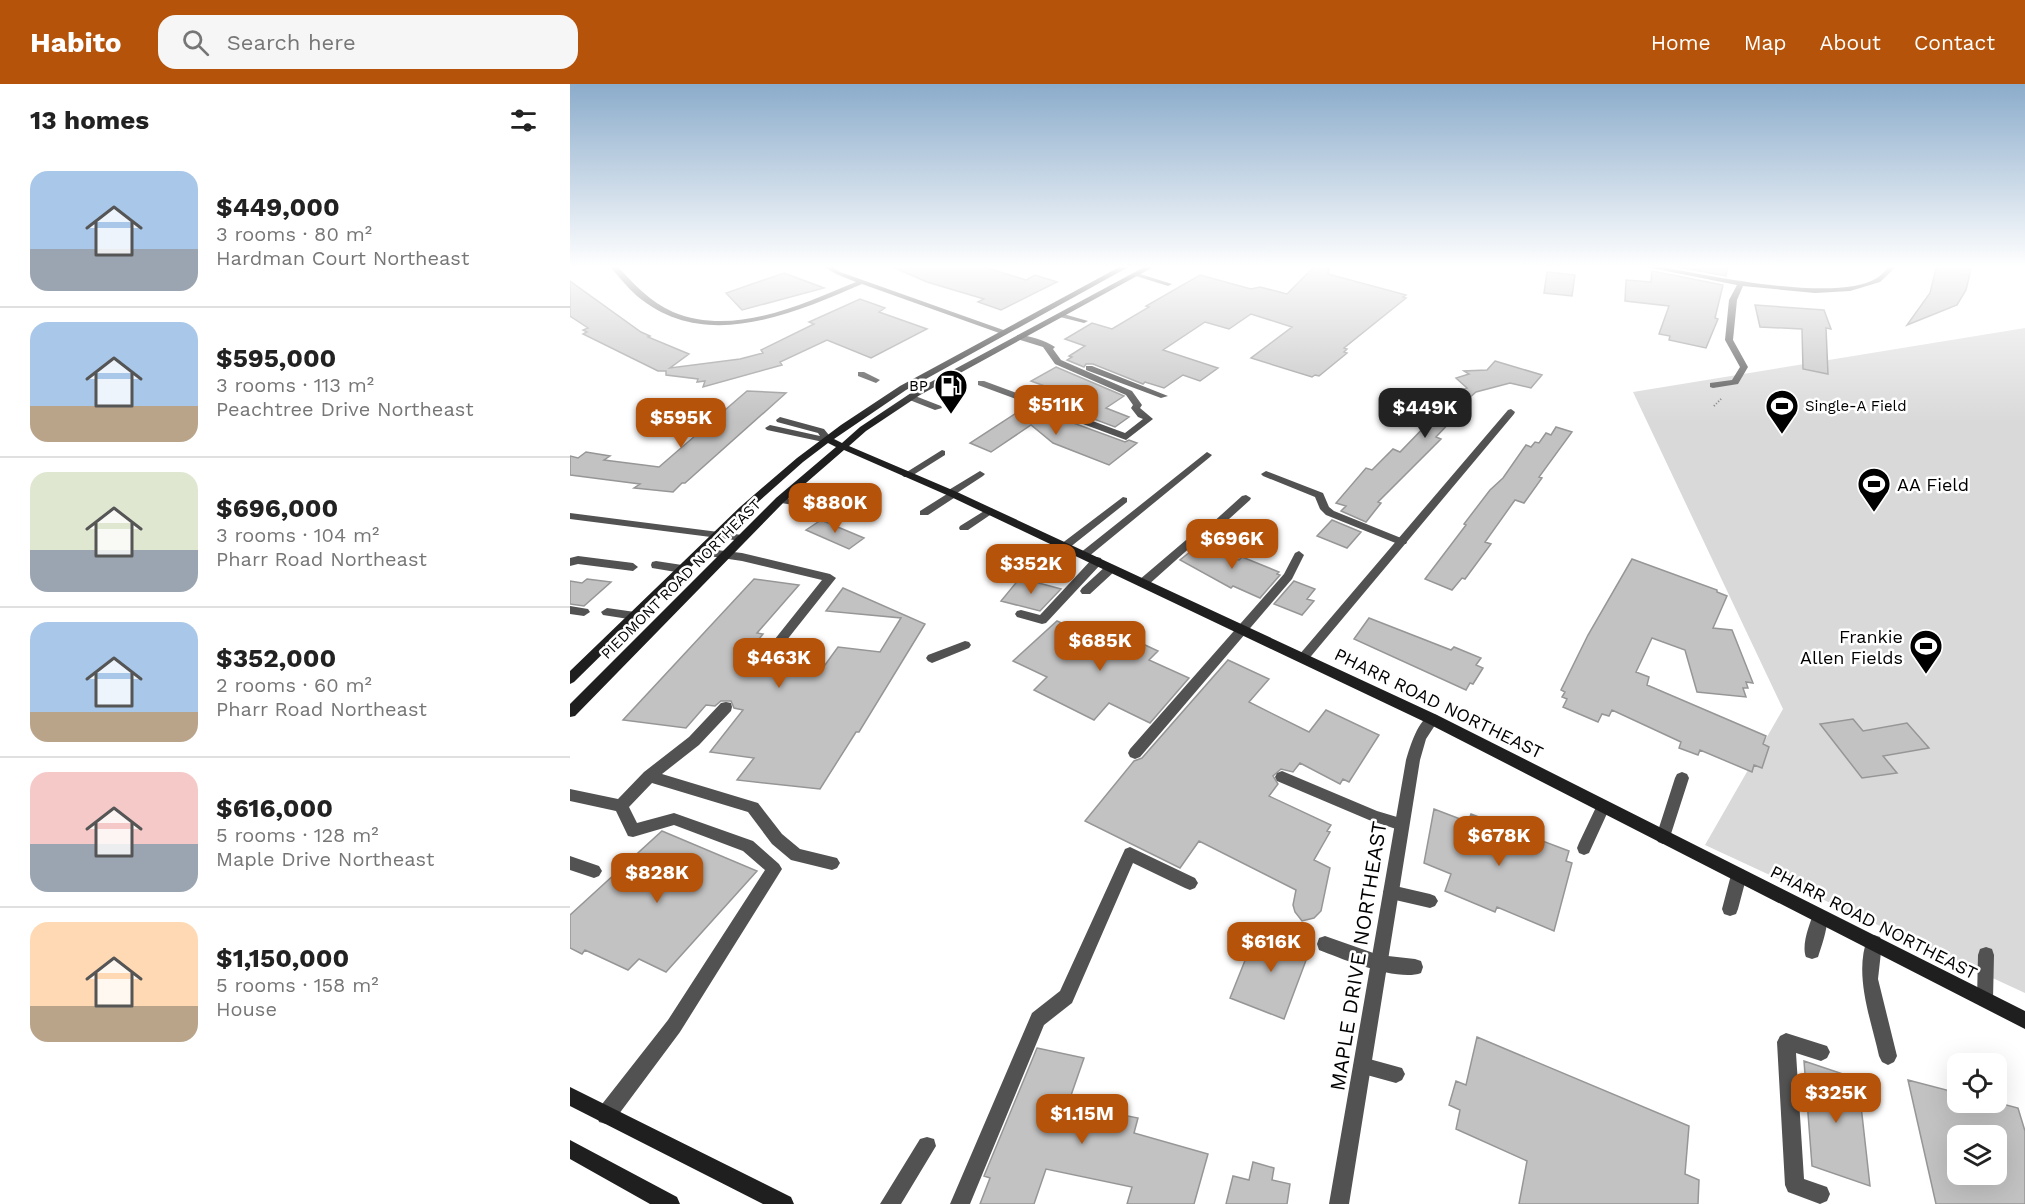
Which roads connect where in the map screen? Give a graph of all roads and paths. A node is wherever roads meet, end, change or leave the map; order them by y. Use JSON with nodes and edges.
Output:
{"nodes":[{"id":1,"x":682,"y":317,"type":"edge"},
{"id":2,"x":769,"y":317,"type":"edge"},
{"id":3,"x":963,"y":317,"type":"edge"},
{"id":4,"x":1033,"y":317,"type":"edge"},
{"id":5,"x":1059,"y":317,"type":"edge"},
{"id":6,"x":1071,"y":317,"type":"edge"},
{"id":7,"x":1731,"y":317,"type":"edge"},
{"id":8,"x":1084,"y":321,"type":"dead end"},
{"id":9,"x":1005,"y":332,"type":"junction"},
{"id":10,"x":1020,"y":337,"type":"junction"},
{"id":11,"x":1044,"y":344,"type":"junction"},
{"id":12,"x":861,"y":374,"type":"dead end"},
{"id":13,"x":876,"y":380,"type":"dead end"},
{"id":14,"x":981,"y":383,"type":"dead end"},
{"id":15,"x":1713,"y":386,"type":"dead end"},
{"id":16,"x":1164,"y":396,"type":"dead end"},
{"id":17,"x":910,"y":397,"type":"junction"},
{"id":18,"x":938,"y":408,"type":"dead end"},
{"id":19,"x":1511,"y":412,"type":"dead end"},
{"id":20,"x":780,"y":420,"type":"dead end"},
{"id":21,"x":770,"y":428,"type":"dead end"},
{"id":22,"x":828,"y":440,"type":"junction"},
{"id":23,"x":844,"y":445,"type":"junction"},
{"id":24,"x":942,"y":453,"type":"dead end"},
{"id":25,"x":1207,"y":455,"type":"dead end"},
{"id":26,"x":980,"y":474,"type":"dead end"},
{"id":27,"x":1266,"y":474,"type":"dead end"},
{"id":28,"x":907,"y":475,"type":"junction"},
{"id":29,"x":952,"y":493,"type":"junction"},
{"id":30,"x":1246,"y":498,"type":"dead end"},
{"id":31,"x":780,"y":500,"type":"junction"},
{"id":32,"x":1123,"y":501,"type":"dead end"},
{"id":33,"x":804,"y":504,"type":"dead end"},
{"id":34,"x":989,"y":511,"type":"junction"},
{"id":35,"x":924,"y":513,"type":"dead end"},
{"id":36,"x":570,"y":516,"type":"edge"},
{"id":37,"x":964,"y":528,"type":"dead end"},
{"id":38,"x":717,"y":534,"type":"junction"},
{"id":39,"x":742,"y":537,"type":"junction"},
{"id":40,"x":1402,"y":542,"type":"junction"},
{"id":41,"x":1065,"y":546,"type":"junction"},
{"id":42,"x":699,"y":552,"type":"junction"},
{"id":43,"x":725,"y":555,"type":"junction"},
{"id":44,"x":1084,"y":555,"type":"junction"},
{"id":45,"x":1299,"y":555,"type":"dead end"},
{"id":46,"x":1097,"y":561,"type":"junction"},
{"id":47,"x":570,"y":562,"type":"edge"},
{"id":48,"x":656,"y":566,"type":"dead end"},
{"id":49,"x":633,"y":567,"type":"dead end"},
{"id":50,"x":1111,"y":568,"type":"junction"},
{"id":51,"x":682,"y":569,"type":"junction"},
{"id":52,"x":1143,"y":583,"type":"junction"},
{"id":53,"x":1086,"y":591,"type":"dead end"},
{"id":54,"x":570,"y":610,"type":"edge"},
{"id":55,"x":584,"y":612,"type":"dead end"},
{"id":56,"x":606,"y":612,"type":"dead end"},
{"id":57,"x":1020,"y":614,"type":"dead end"},
{"id":58,"x":635,"y":616,"type":"junction"},
{"id":59,"x":1240,"y":629,"type":"junction"},
{"id":60,"x":965,"y":645,"type":"dead end"},
{"id":61,"x":767,"y":657,"type":"dead end"},
{"id":62,"x":932,"y":658,"type":"dead end"},
{"id":63,"x":1303,"y":658,"type":"junction"},
{"id":64,"x":575,"y":668,"type":"edge"},
{"id":65,"x":570,"y":679,"type":"edge"},
{"id":66,"x":726,"y":707,"type":"dead end"},
{"id":67,"x":570,"y":712,"type":"edge"},
{"id":68,"x":1432,"y":719,"type":"junction"},
{"id":69,"x":1135,"y":753,"type":"dead end"},
{"id":70,"x":649,"y":776,"type":"junction"},
{"id":71,"x":1282,"y":777,"type":"dead end"},
{"id":72,"x":1682,"y":778,"type":"dead end"},
{"id":73,"x":570,"y":795,"type":"edge"},
{"id":74,"x":621,"y":806,"type":"junction"},
{"id":75,"x":1603,"y":807,"type":"junction"},
{"id":76,"x":1402,"y":825,"type":"junction"},
{"id":77,"x":1663,"y":837,"type":"junction"},
{"id":78,"x":1584,"y":848,"type":"dead end"},
{"id":79,"x":832,"y":862,"type":"dead end"},
{"id":80,"x":570,"y":863,"type":"edge"},
{"id":81,"x":594,"y":871,"type":"dead end"},
{"id":82,"x":1739,"y":876,"type":"junction"},
{"id":83,"x":1190,"y":883,"type":"dead end"},
{"id":84,"x":1391,"y":892,"type":"junction"},
{"id":85,"x":1430,"y":901,"type":"dead end"},
{"id":86,"x":1730,"y":909,"type":"dead end"},
{"id":87,"x":1820,"y":917,"type":"junction"},
{"id":88,"x":1874,"y":943,"type":"junction"},
{"id":89,"x":1325,"y":944,"type":"dead end"},
{"id":90,"x":1812,"y":951,"type":"dead end"},
{"id":91,"x":1986,"y":955,"type":"dead end"},
{"id":92,"x":1379,"y":963,"type":"junction"},
{"id":93,"x":1415,"y":967,"type":"dead end"},
{"id":94,"x":1985,"y":999,"type":"junction"},
{"id":95,"x":2025,"y":1020,"type":"edge"},
{"id":96,"x":1821,"y":1052,"type":"dead end"},
{"id":97,"x":1888,"y":1056,"type":"dead end"},
{"id":98,"x":1362,"y":1066,"type":"junction"},
{"id":99,"x":1396,"y":1074,"type":"dead end"},
{"id":100,"x":570,"y":1096,"type":"edge"},
{"id":101,"x":606,"y":1115,"type":"junction"},
{"id":102,"x":927,"y":1146,"type":"dead end"},
{"id":103,"x":570,"y":1149,"type":"edge"},
{"id":104,"x":1820,"y":1194,"type":"dead end"},
{"id":105,"x":670,"y":1204,"type":"edge"},
{"id":106,"x":784,"y":1204,"type":"edge"},
{"id":107,"x":890,"y":1204,"type":"edge"},
{"id":108,"x":960,"y":1204,"type":"edge"},
{"id":109,"x":1339,"y":1204,"type":"edge"}],
"edges":[{"from":1,"to":2,"type":"street"},
{"from":3,"to":9,"type":"street"},
{"from":4,"to":9,"type":"main road","name":"PIEDMONT ROAD NORTHEAST"},
{"from":5,"to":10,"type":"main road","name":"PIEDMONT ROAD NORTHEAST"},
{"from":6,"to":8,"type":"street"},
{"from":7,"to":15,"type":"street"},
{"from":9,"to":22,"type":"main road","name":"PIEDMONT ROAD NORTHEAST"},
{"from":10,"to":11,"type":"street"},
{"from":10,"to":17,"type":"main road","name":"PIEDMONT ROAD NORTHEAST"},
{"from":11,"to":14,"type":"street"},
{"from":11,"to":16,"type":"street"},
{"from":12,"to":13,"type":"street"},
{"from":17,"to":18,"type":"street"},
{"from":17,"to":23,"type":"main road","name":"PIEDMONT ROAD NORTHEAST"},
{"from":19,"to":40,"type":"street"},
{"from":20,"to":22,"type":"street"},
{"from":21,"to":22,"type":"street"},
{"from":22,"to":23,"type":"main road","name":"PHARR ROAD NORTHEAST"},
{"from":22,"to":38,"type":"main road","name":"PIEDMONT ROAD NORTHEAST"},
{"from":23,"to":28,"type":"main road","name":"PHARR ROAD NORTHEAST"},
{"from":23,"to":31,"type":"main road","name":"PIEDMONT ROAD NORTHEAST"},
{"from":24,"to":28,"type":"street"},
{"from":25,"to":44,"type":"street"},
{"from":26,"to":29,"type":"street"},
{"from":27,"to":40,"type":"street"},
{"from":28,"to":29,"type":"main road","name":"PHARR ROAD NORTHEAST"},
{"from":29,"to":34,"type":"main road","name":"PHARR ROAD NORTHEAST"},
{"from":29,"to":35,"type":"street"},
{"from":30,"to":52,"type":"street"},
{"from":31,"to":33,"type":"street"},
{"from":31,"to":39,"type":"main road","name":"PIEDMONT ROAD NORTHEAST"},
{"from":32,"to":41,"type":"street"},
{"from":34,"to":37,"type":"street"},
{"from":34,"to":41,"type":"main road","name":"PHARR ROAD NORTHEAST"},
{"from":36,"to":38,"type":"street"},
{"from":38,"to":39,"type":"street"},
{"from":38,"to":42,"type":"main road","name":"PIEDMONT ROAD NORTHEAST"},
{"from":39,"to":43,"type":"main road","name":"PIEDMONT ROAD NORTHEAST"},
{"from":40,"to":63,"type":"street"},
{"from":41,"to":44,"type":"main road","name":"PHARR ROAD NORTHEAST"},
{"from":42,"to":43,"type":"street"},
{"from":42,"to":51,"type":"main road","name":"PIEDMONT ROAD NORTHEAST"},
{"from":43,"to":61,"type":"street"},
{"from":43,"to":67,"type":"main road","name":"PIEDMONT ROAD NORTHEAST"},
{"from":44,"to":46,"type":"main road","name":"PHARR ROAD NORTHEAST"},
{"from":45,"to":59,"type":"street"},
{"from":46,"to":50,"type":"main road","name":"PHARR ROAD NORTHEAST"},
{"from":46,"to":57,"type":"street"},
{"from":47,"to":49,"type":"street"},
{"from":48,"to":51,"type":"street"},
{"from":50,"to":52,"type":"main road","name":"PHARR ROAD NORTHEAST"},
{"from":50,"to":53,"type":"street"},
{"from":51,"to":58,"type":"main road","name":"PIEDMONT ROAD NORTHEAST"},
{"from":52,"to":59,"type":"main road","name":"PHARR ROAD NORTHEAST"},
{"from":54,"to":55,"type":"street"},
{"from":56,"to":58,"type":"street"},
{"from":58,"to":64,"type":"main road","name":"PIEDMONT ROAD NORTHEAST"},
{"from":59,"to":63,"type":"main road","name":"PHARR ROAD NORTHEAST"},
{"from":59,"to":69,"type":"street"},
{"from":60,"to":62,"type":"street"},
{"from":63,"to":68,"type":"main road","name":"PHARR ROAD NORTHEAST"},
{"from":64,"to":65,"type":"main road","name":"PIEDMONT ROAD NORTHEAST"},
{"from":66,"to":70,"type":"street"},
{"from":68,"to":75,"type":"main road","name":"PHARR ROAD NORTHEAST"},
{"from":68,"to":76,"type":"street","name":"MAPLE DRIVE NORTHEAST"},
{"from":70,"to":74,"type":"street"},
{"from":70,"to":79,"type":"street"},
{"from":71,"to":76,"type":"street"},
{"from":72,"to":77,"type":"street"},
{"from":73,"to":74,"type":"street"},
{"from":74,"to":101,"type":"street"},
{"from":75,"to":77,"type":"main road","name":"PHARR ROAD NORTHEAST"},
{"from":75,"to":78,"type":"street"},
{"from":76,"to":84,"type":"street","name":"MAPLE DRIVE NORTHEAST"},
{"from":77,"to":82,"type":"main road","name":"PHARR ROAD NORTHEAST"},
{"from":80,"to":81,"type":"street"},
{"from":82,"to":86,"type":"street"},
{"from":82,"to":87,"type":"main road","name":"PHARR ROAD NORTHEAST"},
{"from":83,"to":108,"type":"street"},
{"from":84,"to":85,"type":"street"},
{"from":84,"to":92,"type":"street","name":"MAPLE DRIVE NORTHEAST"},
{"from":87,"to":88,"type":"main road","name":"PHARR ROAD NORTHEAST"},
{"from":87,"to":90,"type":"street"},
{"from":88,"to":94,"type":"main road","name":"PHARR ROAD NORTHEAST"},
{"from":88,"to":97,"type":"street"},
{"from":89,"to":92,"type":"street"},
{"from":91,"to":94,"type":"street"},
{"from":92,"to":93,"type":"street"},
{"from":92,"to":98,"type":"street","name":"MAPLE DRIVE NORTHEAST"},
{"from":94,"to":95,"type":"main road","name":"PHARR ROAD NORTHEAST"},
{"from":96,"to":104,"type":"street"},
{"from":98,"to":99,"type":"street"},
{"from":98,"to":109,"type":"street","name":"MAPLE DRIVE NORTHEAST"},
{"from":100,"to":101,"type":"main road"},
{"from":101,"to":106,"type":"main road"},
{"from":102,"to":107,"type":"street"},
{"from":103,"to":105,"type":"main road"}]}
